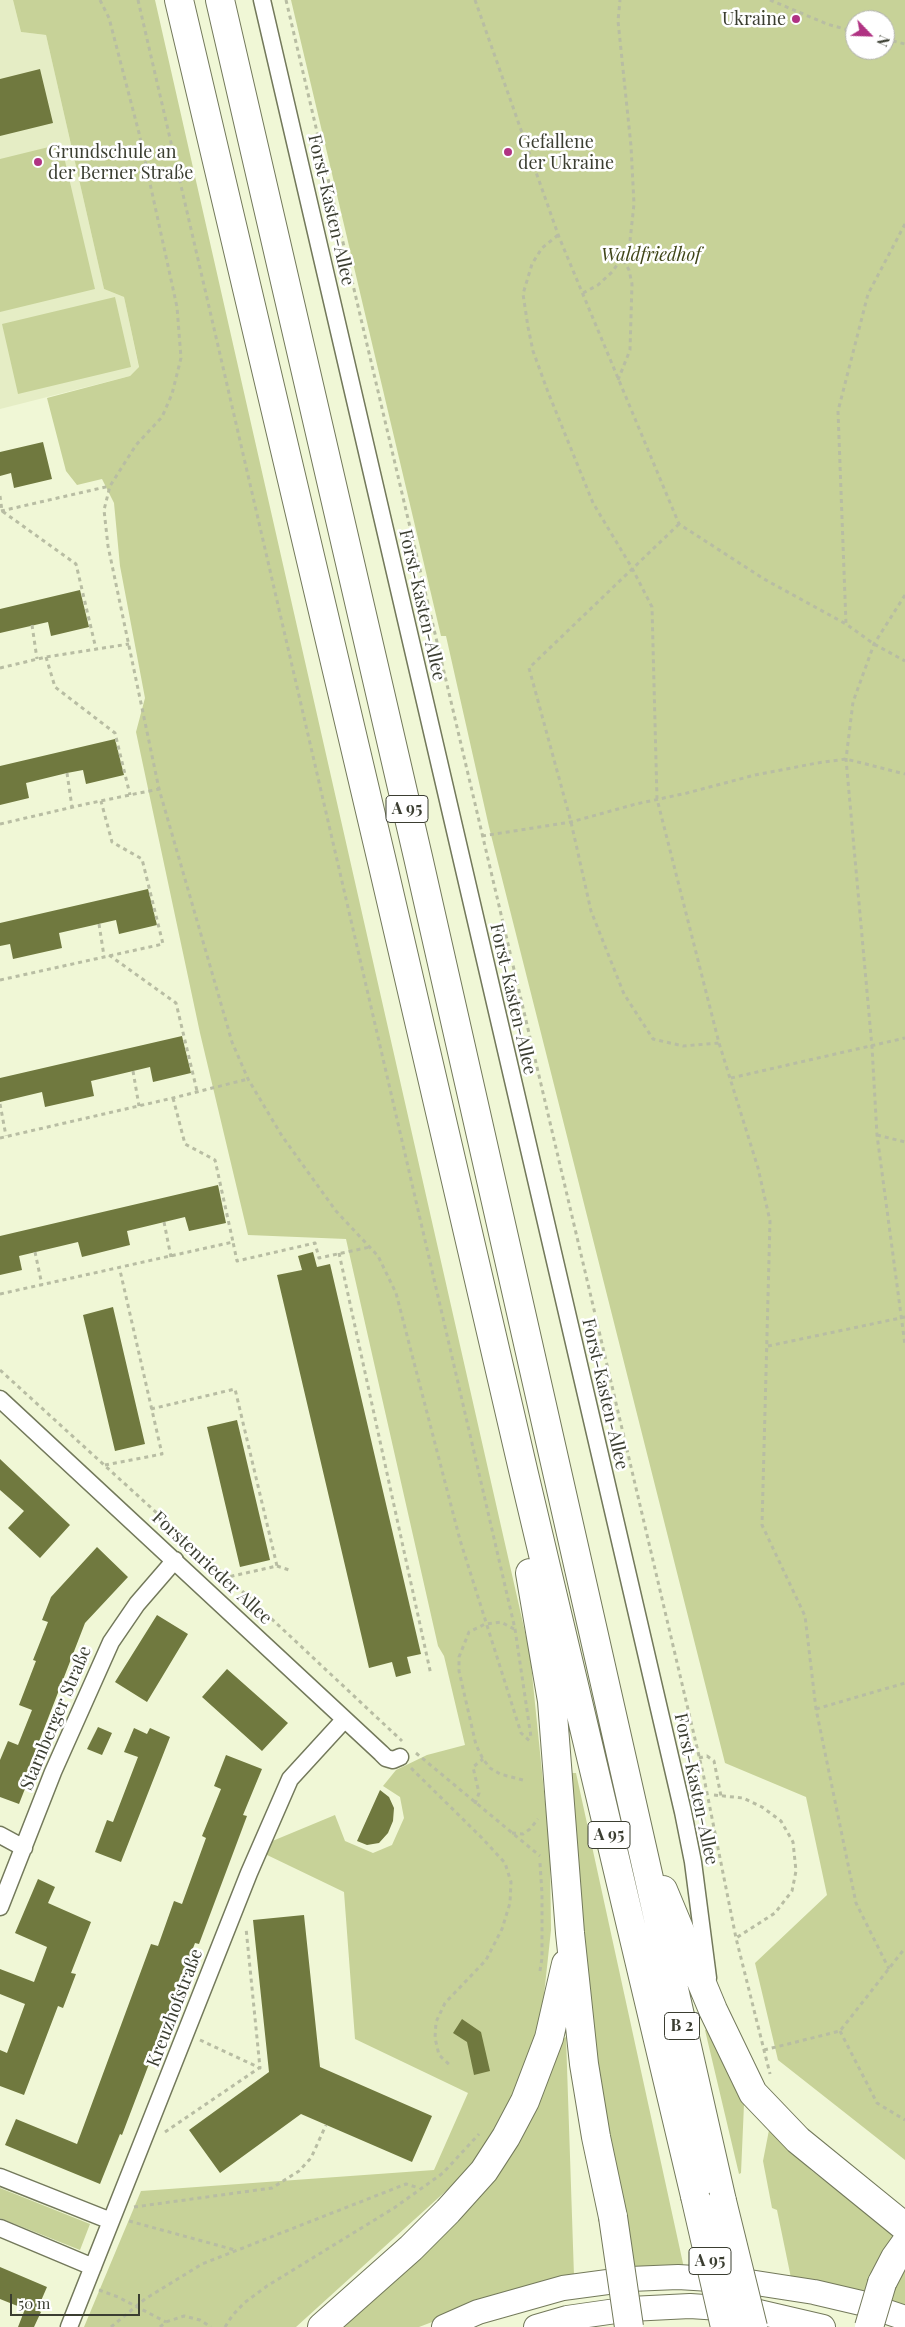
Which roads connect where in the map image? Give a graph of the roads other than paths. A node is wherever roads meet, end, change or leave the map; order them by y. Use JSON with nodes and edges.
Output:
{"nodes":[{"id":1,"x":179,"y":0,"type":"edge"},
{"id":2,"x":220,"y":0,"type":"edge"},
{"id":3,"x":262,"y":0,"type":"edge"},
{"id":4,"x":0,"y":1399,"type":"edge"},
{"id":5,"x":524,"y":1474,"type":"junction"},
{"id":6,"x":175,"y":1560,"type":"junction"},
{"id":7,"x":344,"y":1720,"type":"junction"},
{"id":8,"x":405,"y":1750,"type":"road end"},
{"id":9,"x":0,"y":1835,"type":"edge"},
{"id":10,"x":24,"y":1848,"type":"junction"},
{"id":11,"x":642,"y":1851,"type":"junction"},
{"id":12,"x":0,"y":1906,"type":"edge"},
{"id":13,"x":570,"y":1933,"type":"junction"},
{"id":14,"x":713,"y":2010,"type":"junction"},
{"id":15,"x":0,"y":2176,"type":"edge"},
{"id":16,"x":114,"y":2216,"type":"junction"},
{"id":17,"x":905,"y":2227,"type":"edge"},
{"id":18,"x":0,"y":2228,"type":"edge"},
{"id":19,"x":905,"y":2244,"type":"edge"},
{"id":20,"x":93,"y":2267,"type":"junction"},
{"id":21,"x":905,"y":2318,"type":"edge"},
{"id":22,"x":69,"y":2327,"type":"edge"},
{"id":23,"x":322,"y":2327,"type":"edge"},
{"id":24,"x":444,"y":2327,"type":"edge"},
{"id":25,"x":536,"y":2327,"type":"edge"},
{"id":26,"x":629,"y":2327,"type":"edge"},
{"id":27,"x":725,"y":2327,"type":"edge"},
{"id":28,"x":753,"y":2327,"type":"edge"},
{"id":29,"x":821,"y":2327,"type":"edge"},
{"id":30,"x":869,"y":2327,"type":"edge"}],
"edges":[{"from":1,"to":5,"type":"highway","number":"A 95"},
{"from":2,"to":11,"type":"highway","number":"A 95"},
{"from":3,"to":14,"type":"street","name":"Forst-Kasten-Allee"},
{"from":4,"to":6,"type":"street","name":"Forstenrieder Allee"},
{"from":5,"to":13,"type":"highway"},
{"from":5,"to":27,"type":"highway","number":"A 95","bridge":true},
{"from":6,"to":7,"type":"street","name":"Forstenrieder Allee"},
{"from":6,"to":10,"type":"street","name":"Starnberger Straße"},
{"from":7,"to":8,"type":"street","name":"Forstenrieder Allee"},
{"from":7,"to":16,"type":"street","name":"Kreuzhofstraße"},
{"from":9,"to":10,"type":"street"},
{"from":10,"to":12,"type":"street","name":"Starnberger Straße"},
{"from":11,"to":14,"type":"highway"},
{"from":11,"to":28,"type":"highway","number":"B 2","bridge":true},
{"from":13,"to":23,"type":"highway"},
{"from":13,"to":26,"type":"highway","bridge":true},
{"from":14,"to":17,"type":"highway"},
{"from":15,"to":16,"type":"street"},
{"from":16,"to":20,"type":"street","name":"Kreuzhofstraße"},
{"from":18,"to":20,"type":"street"},
{"from":19,"to":30,"type":"highway","bridge":true},
{"from":20,"to":22,"type":"street","name":"Kreuzhofstraße"},
{"from":21,"to":24,"type":"main road"},
{"from":25,"to":29,"type":"main road"}]}
